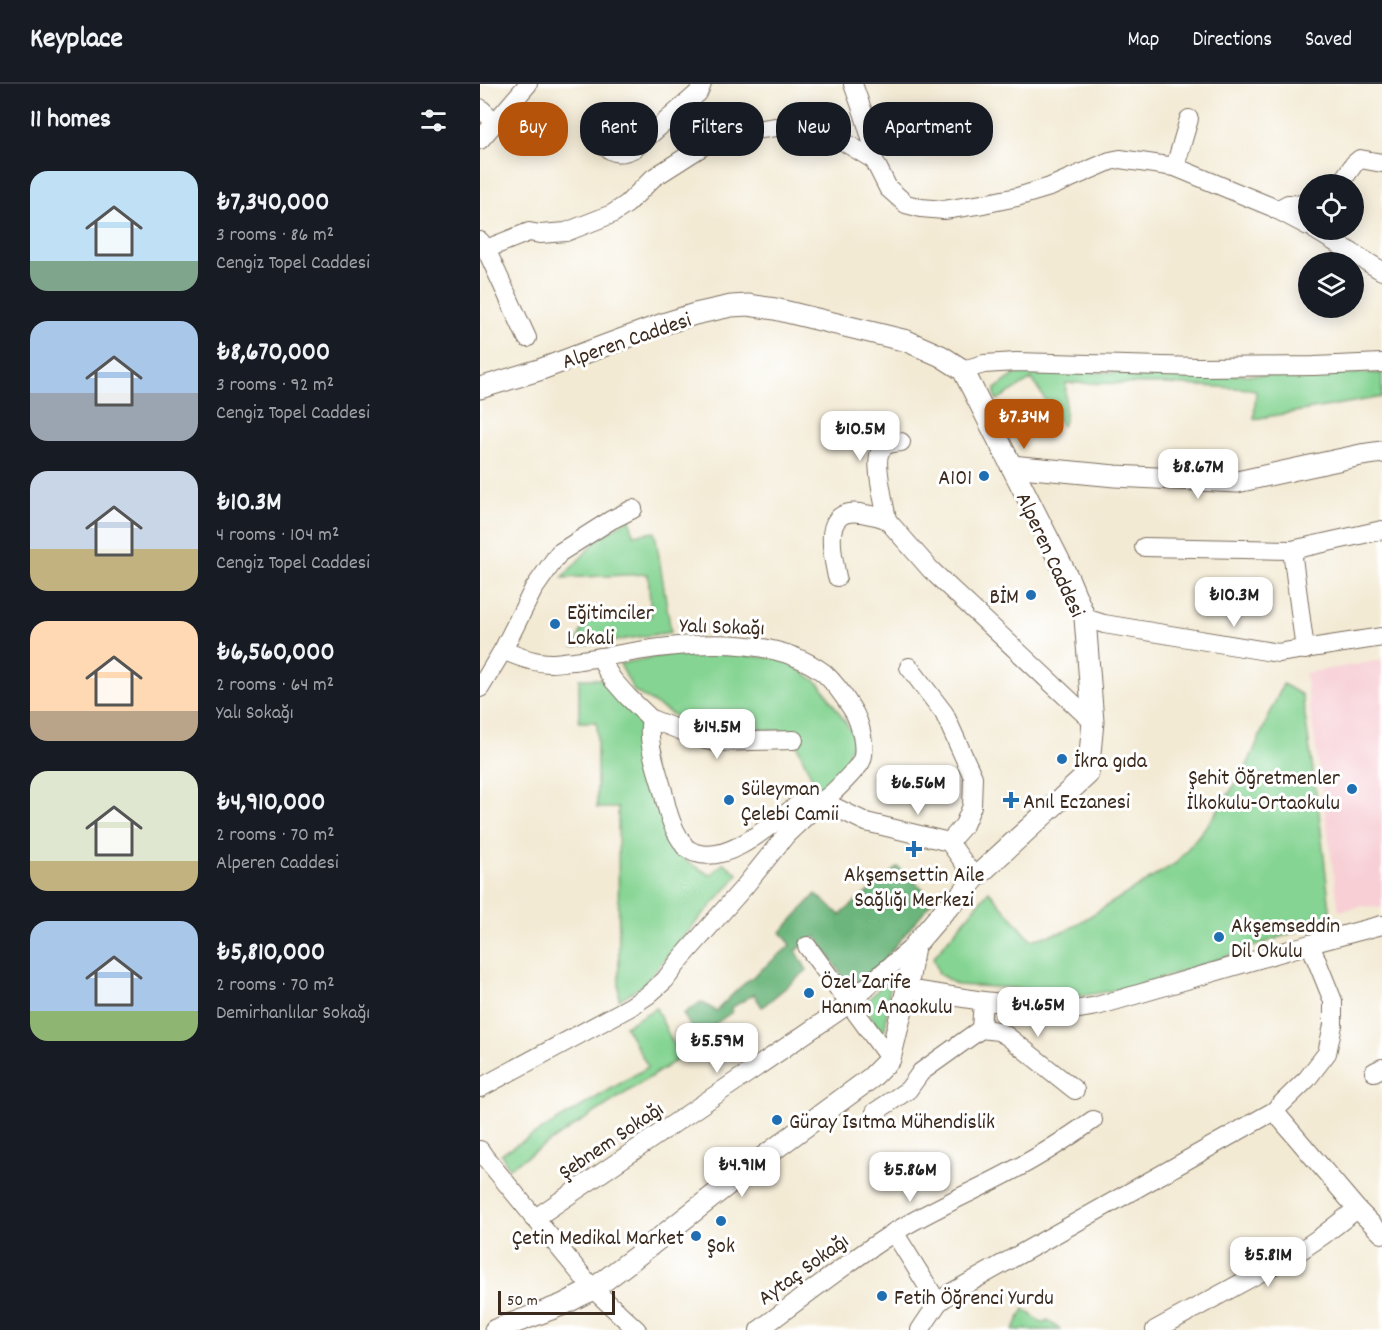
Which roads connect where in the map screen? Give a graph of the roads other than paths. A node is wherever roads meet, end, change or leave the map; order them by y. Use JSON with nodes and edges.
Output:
{"nodes":[{"id":1,"x":528,"y":84,"type":"edge"},
{"id":2,"x":702,"y":84,"type":"edge"},
{"id":3,"x":853,"y":84,"type":"edge"},
{"id":4,"x":480,"y":108,"type":"edge"},
{"id":5,"x":1189,"y":119,"type":"dead end"},
{"id":6,"x":495,"y":122,"type":"junction"},
{"id":7,"x":658,"y":128,"type":"edge"},
{"id":8,"x":480,"y":140,"type":"edge"},
{"id":9,"x":874,"y":160,"type":"junction"},
{"id":10,"x":1382,"y":163,"type":"edge"},
{"id":11,"x":1175,"y":167,"type":"junction"},
{"id":12,"x":1347,"y":174,"type":"edge"},
{"id":13,"x":1298,"y":204,"type":"edge"},
{"id":14,"x":1277,"y":210,"type":"junction"},
{"id":15,"x":1298,"y":221,"type":"edge"},
{"id":16,"x":1331,"y":240,"type":"edge"},
{"id":17,"x":483,"y":245,"type":"edge"},
{"id":18,"x":1382,"y":272,"type":"edge"},
{"id":19,"x":527,"y":338,"type":"dead end"},
{"id":20,"x":1382,"y":363,"type":"edge"},
{"id":21,"x":963,"y":370,"type":"junction"},
{"id":22,"x":480,"y":388,"type":"edge"},
{"id":23,"x":901,"y":442,"type":"dead end"},
{"id":24,"x":1382,"y":452,"type":"edge"},
{"id":25,"x":1011,"y":466,"type":"junction"},
{"id":26,"x":633,"y":509,"type":"dead end"},
{"id":27,"x":887,"y":520,"type":"junction"},
{"id":28,"x":1382,"y":531,"type":"edge"},
{"id":29,"x":1144,"y":547,"type":"dead end"},
{"id":30,"x":1292,"y":550,"type":"junction"},
{"id":31,"x":837,"y":577,"type":"dead end"},
{"id":32,"x":1085,"y":618,"type":"junction"},
{"id":33,"x":1382,"y":637,"type":"edge"},
{"id":34,"x":503,"y":650,"type":"junction"},
{"id":35,"x":1305,"y":650,"type":"junction"},
{"id":36,"x":602,"y":657,"type":"junction"},
{"id":37,"x":909,"y":667,"type":"dead end"},
{"id":38,"x":480,"y":688,"type":"edge"},
{"id":39,"x":651,"y":719,"type":"junction"},
{"id":40,"x":1093,"y":722,"type":"junction"},
{"id":41,"x":794,"y":740,"type":"dead end"},
{"id":42,"x":822,"y":801,"type":"junction"},
{"id":43,"x":949,"y":842,"type":"junction"},
{"id":44,"x":975,"y":878,"type":"junction"},
{"id":45,"x":1382,"y":925,"type":"edge"},
{"id":46,"x":1310,"y":944,"type":"junction"},
{"id":47,"x":807,"y":946,"type":"dead end"},
{"id":48,"x":914,"y":946,"type":"junction"},
{"id":49,"x":907,"y":988,"type":"junction"},
{"id":50,"x":983,"y":1001,"type":"junction"},
{"id":51,"x":849,"y":1004,"type":"junction"},
{"id":52,"x":981,"y":1029,"type":"junction"},
{"id":53,"x":890,"y":1059,"type":"junction"},
{"id":54,"x":480,"y":1088,"type":"edge"},
{"id":55,"x":1075,"y":1090,"type":"dead end"},
{"id":56,"x":1274,"y":1111,"type":"junction"},
{"id":57,"x":875,"y":1112,"type":"dead end"},
{"id":58,"x":1093,"y":1120,"type":"dead end"},
{"id":59,"x":480,"y":1150,"type":"edge"},
{"id":60,"x":1357,"y":1209,"type":"junction"},
{"id":61,"x":534,"y":1219,"type":"junction"},
{"id":62,"x":894,"y":1232,"type":"junction"},
{"id":63,"x":1382,"y":1234,"type":"edge"},
{"id":64,"x":592,"y":1289,"type":"junction"},
{"id":65,"x":938,"y":1303,"type":"junction"},
{"id":66,"x":495,"y":1330,"type":"edge"},
{"id":67,"x":637,"y":1330,"type":"edge"},
{"id":68,"x":759,"y":1330,"type":"edge"},
{"id":69,"x":920,"y":1330,"type":"edge"},
{"id":70,"x":1155,"y":1330,"type":"edge"}],
"edges":[{"from":1,"to":6,"type":"street"},
{"from":2,"to":7,"type":"street"},
{"from":3,"to":9,"type":"street"},
{"from":4,"to":6,"type":"street"},
{"from":5,"to":11,"type":"street"},
{"from":6,"to":8,"type":"street"},
{"from":9,"to":11,"type":"street"},
{"from":9,"to":17,"type":"street"},
{"from":10,"to":12,"type":"street"},
{"from":11,"to":14,"type":"street"},
{"from":13,"to":14,"type":"street"},
{"from":14,"to":15,"type":"street"},
{"from":16,"to":18,"type":"street"},
{"from":17,"to":19,"type":"street"},
{"from":20,"to":21,"type":"street"},
{"from":21,"to":22,"type":"street","name":"Alperen Caddesi"},
{"from":21,"to":25,"type":"street","name":"Alperen Caddesi"},
{"from":23,"to":27,"type":"street"},
{"from":24,"to":25,"type":"street"},
{"from":25,"to":32,"type":"street","name":"Alperen Caddesi"},
{"from":26,"to":34,"type":"street"},
{"from":27,"to":31,"type":"street"},
{"from":27,"to":40,"type":"street"},
{"from":28,"to":30,"type":"street"},
{"from":29,"to":30,"type":"street"},
{"from":30,"to":35,"type":"street"},
{"from":32,"to":35,"type":"street"},
{"from":32,"to":40,"type":"street","name":"Alperen Caddesi"},
{"from":33,"to":35,"type":"street"},
{"from":34,"to":36,"type":"street","name":"Yalı Sokağı"},
{"from":34,"to":38,"type":"street"},
{"from":36,"to":39,"type":"street"},
{"from":36,"to":42,"type":"street","name":"Yalı Sokağı"},
{"from":37,"to":43,"type":"street"},
{"from":39,"to":41,"type":"street"},
{"from":39,"to":42,"type":"street","name":"Yalı Sokağı"},
{"from":40,"to":44,"type":"street","name":"Alperen Caddesi"},
{"from":42,"to":43,"type":"street"},
{"from":42,"to":54,"type":"street"},
{"from":43,"to":44,"type":"street"},
{"from":44,"to":48,"type":"street","name":"Alperen Caddesi"},
{"from":45,"to":46,"type":"street"},
{"from":46,"to":50,"type":"street"},
{"from":46,"to":56,"type":"street"},
{"from":47,"to":51,"type":"street"},
{"from":48,"to":49,"type":"street"},
{"from":48,"to":51,"type":"street","name":"Şebnem Sokağı"},
{"from":49,"to":50,"type":"street"},
{"from":49,"to":53,"type":"street"},
{"from":50,"to":52,"type":"street"},
{"from":51,"to":53,"type":"street"},
{"from":51,"to":61,"type":"street","name":"Şebnem Sokağı"},
{"from":52,"to":55,"type":"street"},
{"from":52,"to":57,"type":"street"},
{"from":53,"to":64,"type":"street"},
{"from":56,"to":60,"type":"street"},
{"from":56,"to":65,"type":"street"},
{"from":58,"to":62,"type":"street","name":"Aytaç Sokağı"},
{"from":59,"to":61,"type":"street"},
{"from":60,"to":63,"type":"street"},
{"from":60,"to":70,"type":"street"},
{"from":61,"to":64,"type":"street"},
{"from":62,"to":65,"type":"street"},
{"from":62,"to":68,"type":"street","name":"Aytaç Sokağı"},
{"from":64,"to":66,"type":"street"},
{"from":64,"to":67,"type":"street"},
{"from":65,"to":69,"type":"street"}]}
